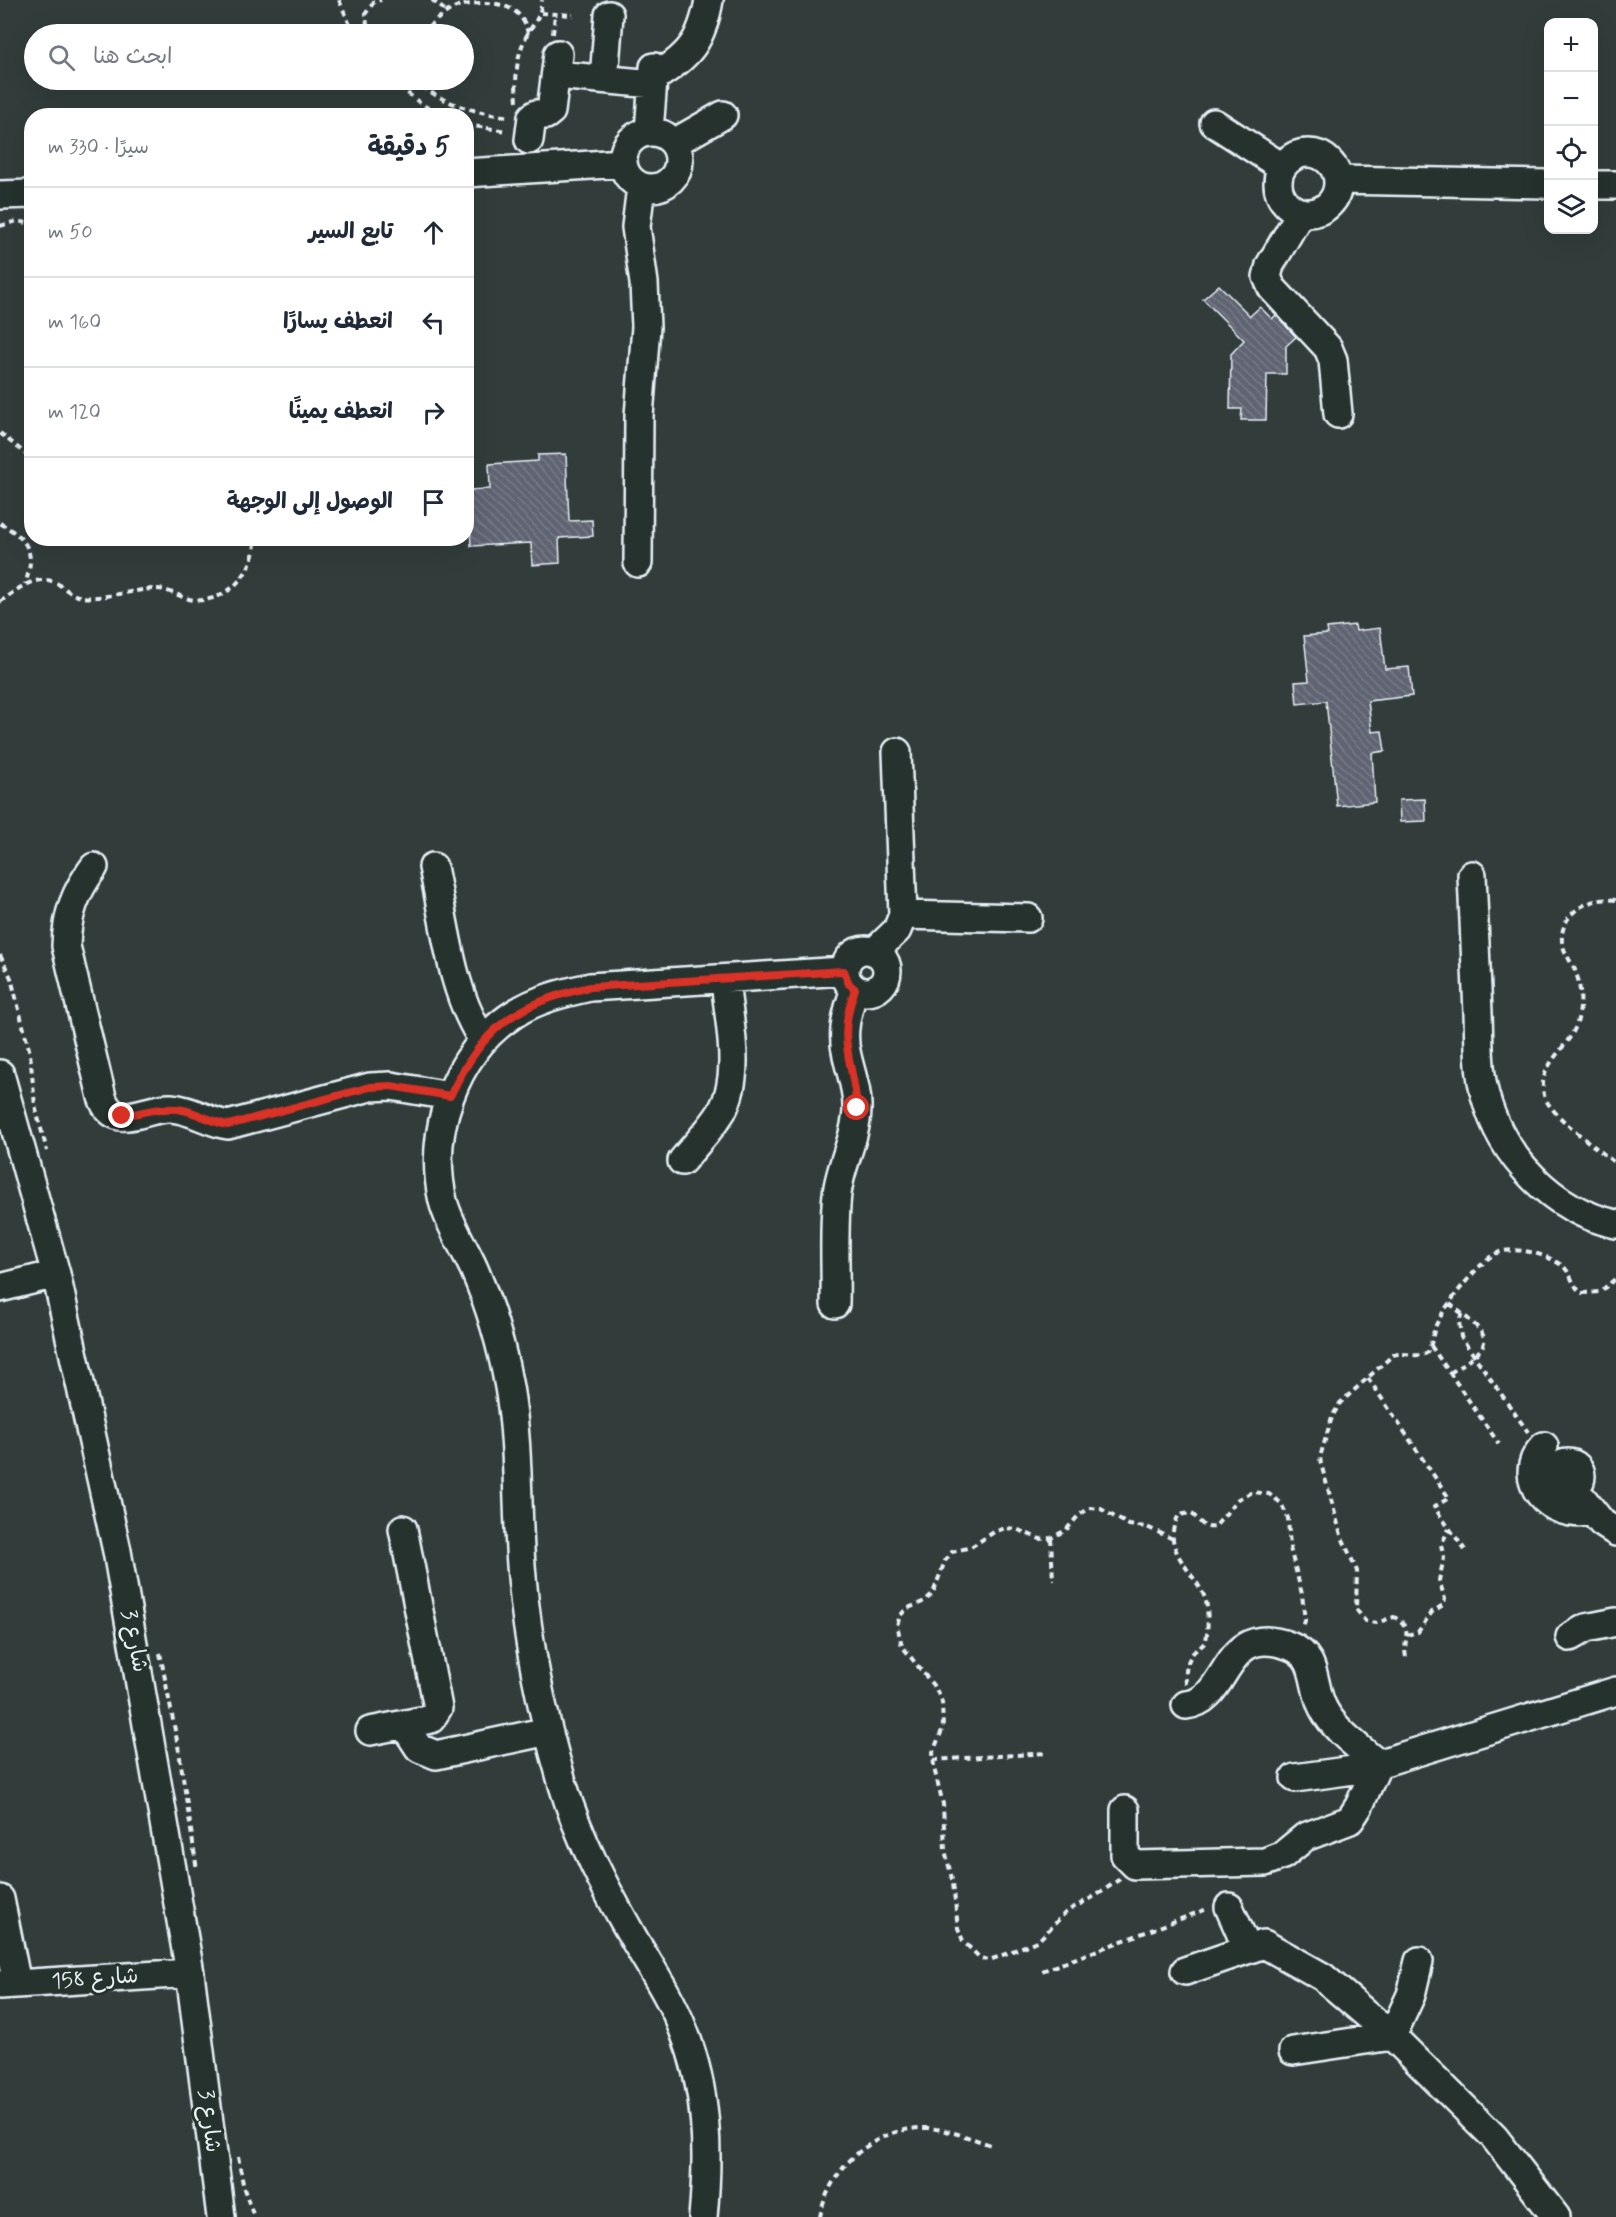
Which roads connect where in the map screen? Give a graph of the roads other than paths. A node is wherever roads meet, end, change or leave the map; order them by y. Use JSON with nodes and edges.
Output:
{"nodes":[{"id":1,"x":709,"y":0,"type":"edge"},
{"id":2,"x":609,"y":15,"type":"dead end"},
{"id":3,"x":654,"y":74,"type":"junction"},
{"id":4,"x":604,"y":79,"type":"junction"},
{"id":5,"x":723,"y":115,"type":"dead end"},
{"id":6,"x":521,"y":121,"type":"road end"},
{"id":7,"x":1214,"y":123,"type":"dead end"},
{"id":8,"x":649,"y":131,"type":"junction"},
{"id":9,"x":674,"y":143,"type":"junction"},
{"id":10,"x":623,"y":163,"type":"junction"},
{"id":11,"x":1282,"y":167,"type":"junction"},
{"id":12,"x":474,"y":172,"type":"edge"},
{"id":13,"x":1338,"y":180,"type":"junction"},
{"id":14,"x":1544,"y":184,"type":"edge"},
{"id":15,"x":1598,"y":185,"type":"edge"},
{"id":16,"x":1616,"y":185,"type":"edge"},
{"id":17,"x":642,"y":187,"type":"junction"},
{"id":18,"x":24,"y":194,"type":"edge"},
{"id":19,"x":0,"y":195,"type":"edge"},
{"id":20,"x":1301,"y":212,"type":"junction"},
{"id":21,"x":1338,"y":414,"type":"dead end"},
{"id":22,"x":638,"y":563,"type":"dead end"},
{"id":23,"x":897,"y":752,"type":"dead end"},
{"id":24,"x":94,"y":867,"type":"dead end"},
{"id":25,"x":433,"y":867,"type":"dead end"},
{"id":26,"x":1472,"y":875,"type":"dead end"},
{"id":27,"x":903,"y":915,"type":"junction"},
{"id":28,"x":1028,"y":918,"type":"dead end"},
{"id":29,"x":874,"y":952,"type":"junction"},
{"id":30,"x":725,"y":979,"type":"junction"},
{"id":31,"x":850,"y":980,"type":"junction"},
{"id":32,"x":483,"y":1040,"type":"junction"},
{"id":33,"x":0,"y":1074,"type":"edge"},
{"id":34,"x":450,"y":1096,"type":"junction"},
{"id":35,"x":682,"y":1161,"type":"dead end"},
{"id":36,"x":1616,"y":1224,"type":"edge"},
{"id":37,"x":56,"y":1274,"type":"junction"},
{"id":38,"x":0,"y":1288,"type":"edge"},
{"id":39,"x":836,"y":1304,"type":"dead end"},
{"id":40,"x":1592,"y":1511,"type":"junction"},
{"id":41,"x":403,"y":1529,"type":"dead end"},
{"id":42,"x":1616,"y":1532,"type":"edge"},
{"id":43,"x":1616,"y":1622,"type":"edge"},
{"id":44,"x":1570,"y":1636,"type":"dead end"},
{"id":45,"x":1616,"y":1691,"type":"edge"},
{"id":46,"x":1186,"y":1706,"type":"road end"},
{"id":47,"x":405,"y":1725,"type":"junction"},
{"id":48,"x":370,"y":1731,"type":"dead end"},
{"id":49,"x":548,"y":1731,"type":"junction"},
{"id":50,"x":1378,"y":1764,"type":"junction"},
{"id":51,"x":1295,"y":1778,"type":"dead end"},
{"id":52,"x":1125,"y":1810,"type":"dead end"},
{"id":53,"x":0,"y":1899,"type":"edge"},
{"id":54,"x":1229,"y":1907,"type":"road end"},
{"id":55,"x":1247,"y":1948,"type":"junction"},
{"id":56,"x":1419,"y":1961,"type":"dead end"},
{"id":57,"x":1185,"y":1971,"type":"dead end"},
{"id":58,"x":190,"y":1973,"type":"junction"},
{"id":59,"x":8,"y":1985,"type":"edge"},
{"id":60,"x":1392,"y":2036,"type":"junction"},
{"id":61,"x":1293,"y":2051,"type":"dead end"},
{"id":62,"x":221,"y":2217,"type":"edge"},
{"id":63,"x":704,"y":2217,"type":"edge"},
{"id":64,"x":1556,"y":2217,"type":"edge"}],
"edges":[{"from":1,"to":3,"type":"street"},
{"from":2,"to":4,"type":"street"},
{"from":3,"to":4,"type":"street"},
{"from":3,"to":8,"type":"street"},
{"from":4,"to":6,"type":"street"},
{"from":5,"to":9,"type":"street"},
{"from":7,"to":11,"type":"street"},
{"from":8,"to":9,"type":"street"},
{"from":8,"to":10,"type":"street"},
{"from":9,"to":17,"type":"street"},
{"from":10,"to":12,"type":"street"},
{"from":10,"to":17,"type":"street"},
{"from":11,"to":13,"type":"street"},
{"from":11,"to":20,"type":"street"},
{"from":13,"to":14,"type":"street"},
{"from":13,"to":20,"type":"street"},
{"from":15,"to":16,"type":"street"},
{"from":17,"to":22,"type":"street"},
{"from":18,"to":19,"type":"street"},
{"from":20,"to":21,"type":"street"},
{"from":23,"to":27,"type":"street"},
{"from":24,"to":34,"type":"street"},
{"from":25,"to":32,"type":"street"},
{"from":26,"to":36,"type":"street"},
{"from":27,"to":28,"type":"street"},
{"from":27,"to":29,"type":"street"},
{"from":29,"to":31,"type":"street"},
{"from":29,"to":31,"type":"street"},
{"from":30,"to":31,"type":"street"},
{"from":30,"to":32,"type":"street"},
{"from":30,"to":35,"type":"street"},
{"from":31,"to":39,"type":"street"},
{"from":32,"to":34,"type":"street"},
{"from":33,"to":37,"type":"street","name":"شارع 3"},
{"from":34,"to":49,"type":"street"},
{"from":37,"to":38,"type":"street"},
{"from":37,"to":58,"type":"street","name":"شارع 3"},
{"from":40,"to":40,"type":"street"},
{"from":40,"to":42,"type":"street"},
{"from":41,"to":47,"type":"street"},
{"from":43,"to":44,"type":"street"},
{"from":45,"to":50,"type":"street"},
{"from":46,"to":50,"type":"street"},
{"from":47,"to":48,"type":"street"},
{"from":47,"to":49,"type":"street"},
{"from":49,"to":63,"type":"street"},
{"from":50,"to":51,"type":"street"},
{"from":50,"to":52,"type":"street"},
{"from":53,"to":59,"type":"street"},
{"from":54,"to":55,"type":"street"},
{"from":55,"to":57,"type":"street"},
{"from":55,"to":60,"type":"street"},
{"from":56,"to":60,"type":"street"},
{"from":58,"to":59,"type":"street","name":"شارع 158"},
{"from":58,"to":62,"type":"street","name":"شارع 3"},
{"from":60,"to":61,"type":"street"},
{"from":60,"to":64,"type":"street"}]}
